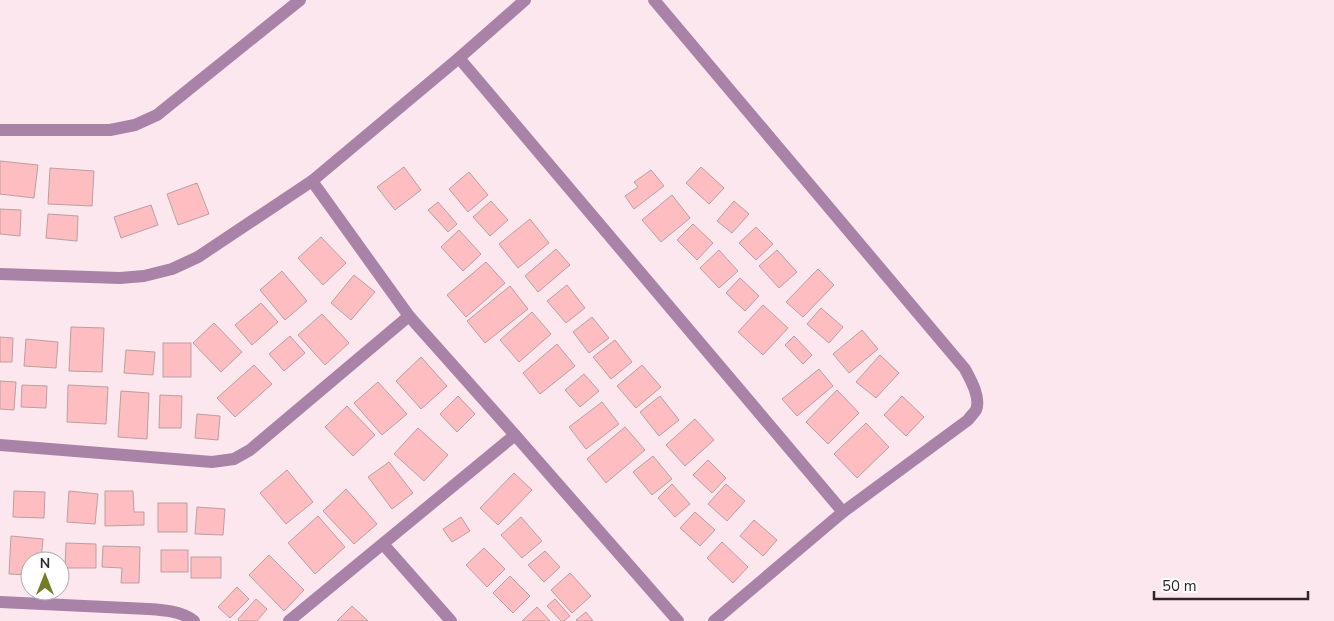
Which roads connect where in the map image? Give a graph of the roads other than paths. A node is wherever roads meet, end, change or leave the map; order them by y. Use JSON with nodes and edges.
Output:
{"nodes":[{"id":1,"x":300,"y":0,"type":"edge"},
{"id":2,"x":525,"y":0,"type":"edge"},
{"id":3,"x":654,"y":0,"type":"edge"},
{"id":4,"x":459,"y":58,"type":"junction"},
{"id":5,"x":0,"y":130,"type":"edge"},
{"id":6,"x":312,"y":180,"type":"junction"},
{"id":7,"x":0,"y":274,"type":"edge"},
{"id":8,"x":408,"y":316,"type":"junction"},
{"id":9,"x":515,"y":435,"type":"junction"},
{"id":10,"x":0,"y":445,"type":"edge"},
{"id":11,"x":843,"y":512,"type":"junction"},
{"id":12,"x":383,"y":544,"type":"junction"},
{"id":13,"x":0,"y":602,"type":"edge"},
{"id":14,"x":194,"y":621,"type":"edge"},
{"id":15,"x":289,"y":621,"type":"edge"},
{"id":16,"x":451,"y":621,"type":"edge"},
{"id":17,"x":678,"y":621,"type":"edge"},
{"id":18,"x":714,"y":621,"type":"edge"}],
"edges":[{"from":1,"to":5,"type":"street"},
{"from":2,"to":4,"type":"street"},
{"from":3,"to":11,"type":"street"},
{"from":4,"to":6,"type":"street"},
{"from":4,"to":11,"type":"street"},
{"from":6,"to":7,"type":"street"},
{"from":6,"to":8,"type":"street"},
{"from":8,"to":9,"type":"street"},
{"from":8,"to":10,"type":"street"},
{"from":9,"to":12,"type":"street"},
{"from":9,"to":17,"type":"street"},
{"from":11,"to":18,"type":"street"},
{"from":12,"to":15,"type":"street"},
{"from":12,"to":16,"type":"street"},
{"from":13,"to":14,"type":"street"}]}
